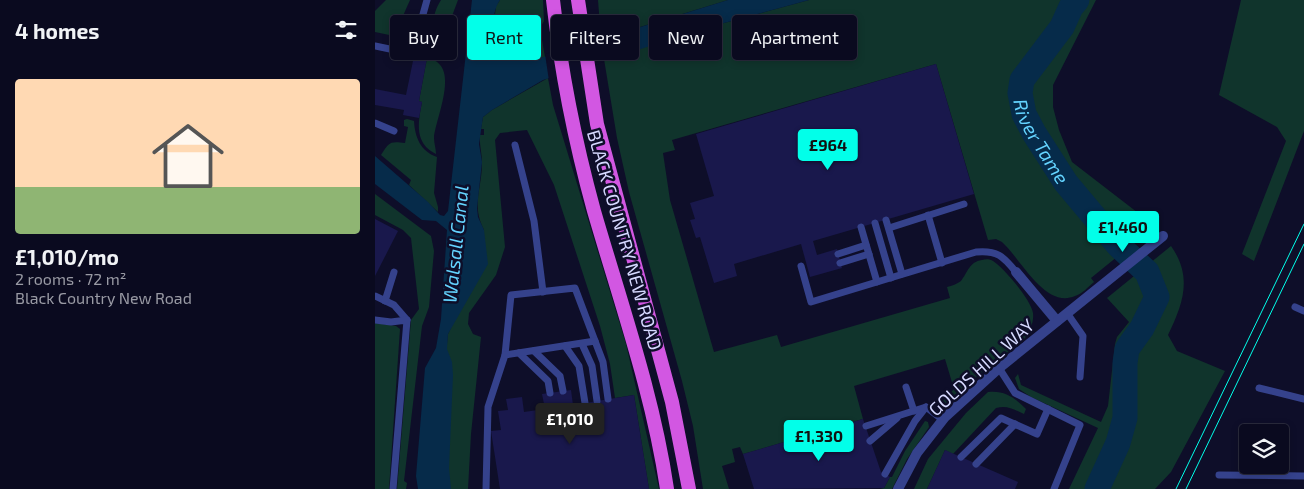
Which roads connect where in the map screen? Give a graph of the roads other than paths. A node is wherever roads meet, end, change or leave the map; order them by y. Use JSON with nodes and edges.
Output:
{"nodes":[{"id":1,"x":427,"y":0,"type":"edge"},
{"id":2,"x":553,"y":0,"type":"edge"},
{"id":3,"x":578,"y":0,"type":"edge"},
{"id":4,"x":375,"y":46,"type":"edge"},
{"id":5,"x":375,"y":123,"type":"edge"},
{"id":6,"x":394,"y":131,"type":"dead end"},
{"id":7,"x":515,"y":145,"type":"dead end"},
{"id":8,"x":964,"y":204,"type":"dead end"},
{"id":9,"x":928,"y":216,"type":"junction"},
{"id":10,"x":886,"y":220,"type":"dead end"},
{"id":11,"x":875,"y":223,"type":"dead end"},
{"id":12,"x":861,"y":227,"type":"dead end"},
{"id":13,"x":889,"y":228,"type":"junction"},
{"id":14,"x":1163,"y":236,"type":"dead end"},
{"id":15,"x":867,"y":245,"type":"junction"},
{"id":16,"x":838,"y":254,"type":"dead end"},
{"id":17,"x":869,"y":254,"type":"junction"},
{"id":18,"x":840,"y":262,"type":"dead end"},
{"id":19,"x":942,"y":262,"type":"junction"},
{"id":20,"x":801,"y":266,"type":"dead end"},
{"id":21,"x":394,"y":272,"type":"dead end"},
{"id":22,"x":1017,"y":272,"type":"joint"},
{"id":23,"x":902,"y":274,"type":"junction"},
{"id":24,"x":891,"y":278,"type":"junction"},
{"id":25,"x":877,"y":282,"type":"junction"},
{"id":26,"x":543,"y":292,"type":"junction"},
{"id":27,"x":375,"y":296,"type":"edge"},
{"id":28,"x":385,"y":301,"type":"junction"},
{"id":29,"x":1295,"y":307,"type":"dead end"},
{"id":30,"x":1304,"y":311,"type":"edge"},
{"id":31,"x":1067,"y":313,"type":"junction"},
{"id":32,"x":375,"y":320,"type":"edge"},
{"id":33,"x":407,"y":320,"type":"junction"},
{"id":34,"x":1057,"y":322,"type":"junction"},
{"id":35,"x":595,"y":341,"type":"junction"},
{"id":36,"x":582,"y":344,"type":"junction"},
{"id":37,"x":565,"y":346,"type":"junction"},
{"id":38,"x":534,"y":351,"type":"junction"},
{"id":39,"x":519,"y":353,"type":"junction"},
{"id":40,"x":505,"y":355,"type":"junction"},
{"id":41,"x":999,"y":368,"type":"junction"},
{"id":42,"x":1080,"y":377,"type":"dead end"},
{"id":43,"x":906,"y":387,"type":"dead end"},
{"id":44,"x":1259,"y":388,"type":"dead end"},
{"id":45,"x":563,"y":391,"type":"dead end"},
{"id":46,"x":550,"y":393,"type":"dead end"},
{"id":47,"x":609,"y":399,"type":"dead end"},
{"id":48,"x":1304,"y":399,"type":"edge"},
{"id":49,"x":597,"y":401,"type":"dead end"},
{"id":50,"x":585,"y":403,"type":"dead end"},
{"id":51,"x":926,"y":407,"type":"junction"},
{"id":52,"x":1048,"y":409,"type":"junction"},
{"id":53,"x":914,"y":411,"type":"junction"},
{"id":54,"x":899,"y":416,"type":"junction"},
{"id":55,"x":943,"y":420,"type":"junction"},
{"id":56,"x":1015,"y":424,"type":"junction"},
{"id":57,"x":866,"y":426,"type":"dead end"},
{"id":58,"x":870,"y":441,"type":"dead end"},
{"id":59,"x":961,"y":457,"type":"dead end"},
{"id":60,"x":976,"y":464,"type":"dead end"},
{"id":61,"x":885,"y":474,"type":"dead end"},
{"id":62,"x":1219,"y":475,"type":"dead end"},
{"id":63,"x":1304,"y":476,"type":"edge"},
{"id":64,"x":393,"y":489,"type":"edge"},
{"id":65,"x":486,"y":489,"type":"edge"},
{"id":66,"x":667,"y":489,"type":"edge"},
{"id":67,"x":689,"y":489,"type":"edge"},
{"id":68,"x":898,"y":489,"type":"edge"},
{"id":69,"x":1054,"y":489,"type":"edge"}],
"edges":[{"from":1,"to":4,"type":"lane"},
{"from":2,"to":66,"type":"highway","name":"BLACK COUNTRY NEW ROAD"},
{"from":3,"to":67,"type":"highway","name":"BLACK COUNTRY NEW ROAD"},
{"from":5,"to":6,"type":"lane"},
{"from":7,"to":26,"type":"lane"},
{"from":8,"to":9,"type":"lane"},
{"from":9,"to":13,"type":"lane"},
{"from":9,"to":19,"type":"lane"},
{"from":10,"to":13,"type":"lane"},
{"from":11,"to":24,"type":"lane"},
{"from":12,"to":15,"type":"lane"},
{"from":13,"to":23,"type":"lane"},
{"from":14,"to":31,"type":"street","name":"GOLDS HILL WAY"},
{"from":15,"to":16,"type":"lane"},
{"from":15,"to":17,"type":"lane"},
{"from":17,"to":18,"type":"lane"},
{"from":17,"to":25,"type":"lane"},
{"from":19,"to":22,"type":"lane"},
{"from":19,"to":23,"type":"lane"},
{"from":20,"to":25,"type":"lane"},
{"from":21,"to":28,"type":"lane"},
{"from":22,"to":34,"type":"street","name":"GOLDS HILL WAY"},
{"from":23,"to":24,"type":"lane"},
{"from":24,"to":25,"type":"lane"},
{"from":26,"to":35,"type":"lane"},
{"from":26,"to":40,"type":"lane"},
{"from":27,"to":28,"type":"lane"},
{"from":28,"to":33,"type":"lane"},
{"from":29,"to":30,"type":"lane"},
{"from":31,"to":34,"type":"street","name":"GOLDS HILL WAY"},
{"from":31,"to":42,"type":"lane"},
{"from":32,"to":33,"type":"lane"},
{"from":33,"to":64,"type":"lane"},
{"from":34,"to":41,"type":"street","name":"GOLDS HILL WAY"},
{"from":35,"to":36,"type":"lane"},
{"from":35,"to":47,"type":"lane"},
{"from":36,"to":37,"type":"lane"},
{"from":36,"to":49,"type":"lane"},
{"from":37,"to":38,"type":"lane"},
{"from":37,"to":50,"type":"lane"},
{"from":38,"to":39,"type":"lane"},
{"from":38,"to":45,"type":"lane"},
{"from":39,"to":40,"type":"lane"},
{"from":39,"to":46,"type":"lane"},
{"from":40,"to":65,"type":"lane"},
{"from":41,"to":52,"type":"lane"},
{"from":41,"to":55,"type":"street","name":"GOLDS HILL WAY"},
{"from":43,"to":53,"type":"lane"},
{"from":44,"to":48,"type":"lane"},
{"from":51,"to":53,"type":"lane"},
{"from":51,"to":55,"type":"lane"},
{"from":51,"to":61,"type":"lane"},
{"from":52,"to":56,"type":"lane"},
{"from":52,"to":69,"type":"lane"},
{"from":53,"to":54,"type":"lane"},
{"from":54,"to":57,"type":"lane"},
{"from":54,"to":58,"type":"lane"},
{"from":55,"to":68,"type":"street","name":"GOLDS HILL WAY"},
{"from":56,"to":59,"type":"lane"},
{"from":56,"to":60,"type":"lane"},
{"from":62,"to":63,"type":"lane"}]}
